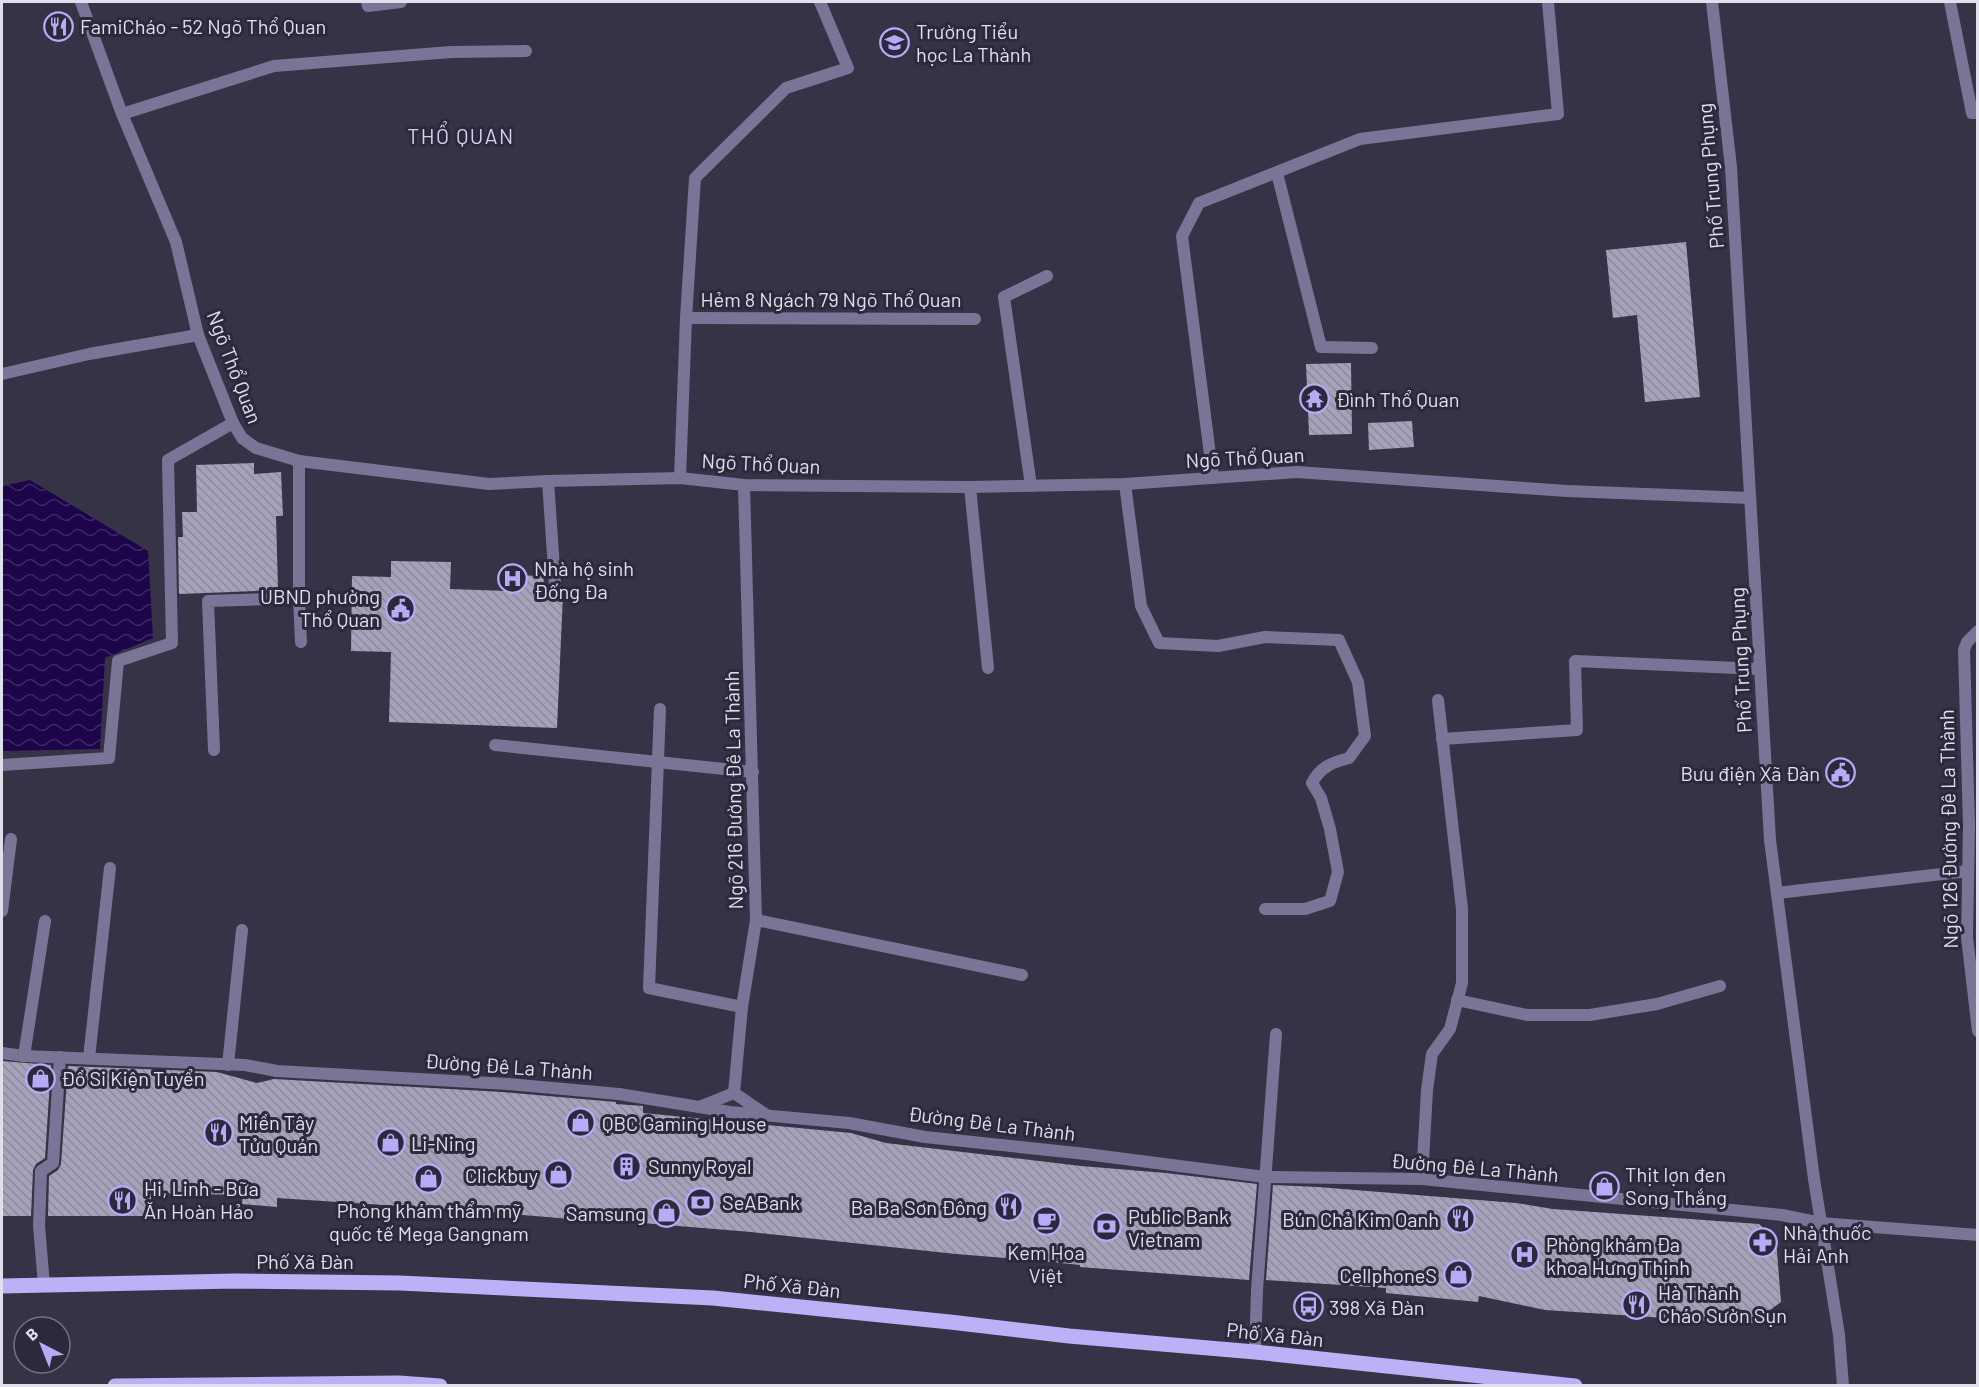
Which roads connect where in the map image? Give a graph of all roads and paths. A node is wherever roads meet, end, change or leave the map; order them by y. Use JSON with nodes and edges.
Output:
{"nodes":[{"id":1,"x":81,"y":2,"type":"edge"},
{"id":2,"x":367,"y":2,"type":"edge"},
{"id":3,"x":401,"y":2,"type":"edge"},
{"id":4,"x":819,"y":2,"type":"edge"},
{"id":5,"x":1548,"y":2,"type":"edge"},
{"id":6,"x":1712,"y":2,"type":"edge"},
{"id":7,"x":1950,"y":2,"type":"edge"},
{"id":8,"x":526,"y":51,"type":"dead end"},
{"id":9,"x":122,"y":114,"type":"junction"},
{"id":10,"x":1977,"y":114,"type":"edge"},
{"id":11,"x":1277,"y":173,"type":"junction"},
{"id":12,"x":1047,"y":276,"type":"dead end"},
{"id":13,"x":686,"y":318,"type":"junction"},
{"id":14,"x":975,"y":319,"type":"dead end"},
{"id":15,"x":198,"y":335,"type":"junction"},
{"id":16,"x":1372,"y":348,"type":"dead end"},
{"id":17,"x":2,"y":374,"type":"edge"},
{"id":18,"x":233,"y":423,"type":"junction"},
{"id":19,"x":299,"y":461,"type":"junction"},
{"id":20,"x":680,"y":478,"type":"junction"},
{"id":21,"x":1213,"y":478,"type":"junction"},
{"id":22,"x":548,"y":481,"type":"junction"},
{"id":23,"x":1125,"y":484,"type":"junction"},
{"id":24,"x":744,"y":485,"type":"junction"},
{"id":25,"x":1031,"y":486,"type":"junction"},
{"id":26,"x":970,"y":487,"type":"junction"},
{"id":27,"x":1750,"y":498,"type":"junction"},
{"id":28,"x":555,"y":584,"type":"dead end"},
{"id":29,"x":299,"y":598,"type":"junction"},
{"id":30,"x":1977,"y":631,"type":"edge"},
{"id":31,"x":301,"y":642,"type":"dead end"},
{"id":32,"x":988,"y":668,"type":"dead end"},
{"id":33,"x":1760,"y":669,"type":"junction"},
{"id":34,"x":1438,"y":700,"type":"dead end"},
{"id":35,"x":660,"y":709,"type":"dead end"},
{"id":36,"x":1442,"y":739,"type":"junction"},
{"id":37,"x":495,"y":745,"type":"dead end"},
{"id":38,"x":214,"y":750,"type":"dead end"},
{"id":39,"x":658,"y":762,"type":"junction"},
{"id":40,"x":2,"y":765,"type":"edge"},
{"id":41,"x":753,"y":772,"type":"junction"},
{"id":42,"x":10,"y":839,"type":"dead end"},
{"id":43,"x":110,"y":868,"type":"dead end"},
{"id":44,"x":1968,"y":871,"type":"junction"},
{"id":45,"x":1777,"y":893,"type":"junction"},
{"id":46,"x":1264,"y":909,"type":"dead end"},
{"id":47,"x":2,"y":911,"type":"edge"},
{"id":48,"x":756,"y":920,"type":"junction"},
{"id":49,"x":45,"y":921,"type":"dead end"},
{"id":50,"x":242,"y":930,"type":"dead end"},
{"id":51,"x":1022,"y":975,"type":"dead end"},
{"id":52,"x":1720,"y":986,"type":"dead end"},
{"id":53,"x":1457,"y":1000,"type":"junction"},
{"id":54,"x":742,"y":1007,"type":"junction"},
{"id":55,"x":1977,"y":1031,"type":"edge"},
{"id":56,"x":1276,"y":1034,"type":"dead end"},
{"id":57,"x":2,"y":1053,"type":"edge"},
{"id":58,"x":24,"y":1056,"type":"junction"},
{"id":59,"x":60,"y":1057,"type":"junction"},
{"id":60,"x":89,"y":1058,"type":"junction"},
{"id":61,"x":228,"y":1065,"type":"junction"},
{"id":62,"x":734,"y":1093,"type":"junction"},
{"id":63,"x":698,"y":1108,"type":"junction"},
{"id":64,"x":766,"y":1115,"type":"junction"},
{"id":65,"x":1265,"y":1177,"type":"junction"},
{"id":66,"x":1422,"y":1179,"type":"junction"},
{"id":67,"x":1821,"y":1223,"type":"junction"},
{"id":68,"x":1974,"y":1233,"type":"edge"},
{"id":69,"x":44,"y":1285,"type":"junction"},
{"id":70,"x":2,"y":1286,"type":"edge"},
{"id":71,"x":1255,"y":1352,"type":"junction"},
{"id":72,"x":356,"y":1385,"type":"edge"},
{"id":73,"x":115,"y":1386,"type":"edge"},
{"id":74,"x":440,"y":1386,"type":"edge"},
{"id":75,"x":1575,"y":1386,"type":"edge"},
{"id":76,"x":1843,"y":1386,"type":"edge"}],
"edges":[{"from":1,"to":9,"type":"street","name":"Ngõ Thổ Quan"},
{"from":2,"to":3,"type":"street"},
{"from":4,"to":13,"type":"street"},
{"from":5,"to":11,"type":"street"},
{"from":6,"to":27,"type":"street","name":"Phố Trung Phụng"},
{"from":7,"to":10,"type":"street"},
{"from":8,"to":9,"type":"street"},
{"from":9,"to":15,"type":"street","name":"Ngõ Thổ Quan"},
{"from":11,"to":16,"type":"street"},
{"from":11,"to":21,"type":"street"},
{"from":12,"to":25,"type":"street"},
{"from":13,"to":14,"type":"street","name":"Hẻm 8 Ngách 79 Ngõ Thổ Quan"},
{"from":13,"to":20,"type":"street"},
{"from":15,"to":17,"type":"street"},
{"from":15,"to":18,"type":"street","name":"Ngõ Thổ Quan"},
{"from":18,"to":19,"type":"street","name":"Ngõ Thổ Quan"},
{"from":18,"to":40,"type":"street"},
{"from":19,"to":22,"type":"street","name":"Ngõ Thổ Quan"},
{"from":19,"to":29,"type":"street"},
{"from":20,"to":22,"type":"street","name":"Ngõ Thổ Quan"},
{"from":20,"to":24,"type":"street","name":"Ngõ Thổ Quan"},
{"from":21,"to":23,"type":"street","name":"Ngõ Thổ Quan"},
{"from":21,"to":27,"type":"street","name":"Ngõ Thổ Quan"},
{"from":22,"to":28,"type":"street"},
{"from":23,"to":25,"type":"street","name":"Ngõ Thổ Quan"},
{"from":23,"to":46,"type":"street"},
{"from":24,"to":26,"type":"street","name":"Ngõ Thổ Quan"},
{"from":24,"to":41,"type":"street","name":"Ngõ 216 Đường Đê La Thành"},
{"from":25,"to":26,"type":"street","name":"Ngõ Thổ Quan"},
{"from":26,"to":32,"type":"street"},
{"from":27,"to":33,"type":"street","name":"Phố Trung Phụng"},
{"from":29,"to":31,"type":"street"},
{"from":29,"to":38,"type":"street"},
{"from":30,"to":44,"type":"street","name":"Ngõ 126 Đường Đê La Thành"},
{"from":33,"to":36,"type":"street"},
{"from":33,"to":45,"type":"street","name":"Phố Trung Phụng"},
{"from":34,"to":36,"type":"street"},
{"from":35,"to":39,"type":"street"},
{"from":36,"to":53,"type":"street"},
{"from":37,"to":39,"type":"street"},
{"from":39,"to":41,"type":"street"},
{"from":39,"to":54,"type":"street"},
{"from":41,"to":48,"type":"street","name":"Ngõ 216 Đường Đê La Thành"},
{"from":42,"to":47,"type":"street"},
{"from":43,"to":60,"type":"street"},
{"from":44,"to":45,"type":"street"},
{"from":44,"to":55,"type":"street","name":"Ngõ 126 Đường Đê La Thành"},
{"from":45,"to":67,"type":"street","name":"Phố Trung Phụng"},
{"from":48,"to":51,"type":"street"},
{"from":48,"to":54,"type":"street","name":"Ngõ 216 Đường Đê La Thành"},
{"from":49,"to":58,"type":"street"},
{"from":50,"to":61,"type":"street"},
{"from":52,"to":53,"type":"street"},
{"from":53,"to":66,"type":"street"},
{"from":54,"to":62,"type":"street","name":"Ngõ 216 Đường Đê La Thành"},
{"from":56,"to":65,"type":"street"},
{"from":57,"to":58,"type":"street","name":"Đường Đê La Thành"},
{"from":58,"to":59,"type":"street","name":"Đường Đê La Thành"},
{"from":59,"to":60,"type":"street","name":"Đường Đê La Thành"},
{"from":59,"to":69,"type":"street"},
{"from":60,"to":61,"type":"street","name":"Đường Đê La Thành"},
{"from":61,"to":63,"type":"street","name":"Đường Đê La Thành"},
{"from":62,"to":63,"type":"street"},
{"from":62,"to":64,"type":"street"},
{"from":63,"to":64,"type":"street","name":"Đường Đê La Thành"},
{"from":64,"to":65,"type":"street","name":"Đường Đê La Thành"},
{"from":65,"to":66,"type":"street","name":"Đường Đê La Thành"},
{"from":65,"to":71,"type":"street"},
{"from":66,"to":67,"type":"street","name":"Đường Đê La Thành"},
{"from":67,"to":68,"type":"street","name":"Đường Đê La Thành"},
{"from":67,"to":76,"type":"street","name":"Phố Trung Phụng"},
{"from":69,"to":70,"type":"main road","name":"Phố Xã Đàn"},
{"from":69,"to":71,"type":"main road","name":"Phố Xã Đàn"},
{"from":71,"to":75,"type":"main road","name":"Phố Xã Đàn"},
{"from":72,"to":73,"type":"main road"},
{"from":72,"to":74,"type":"main road"}]}
